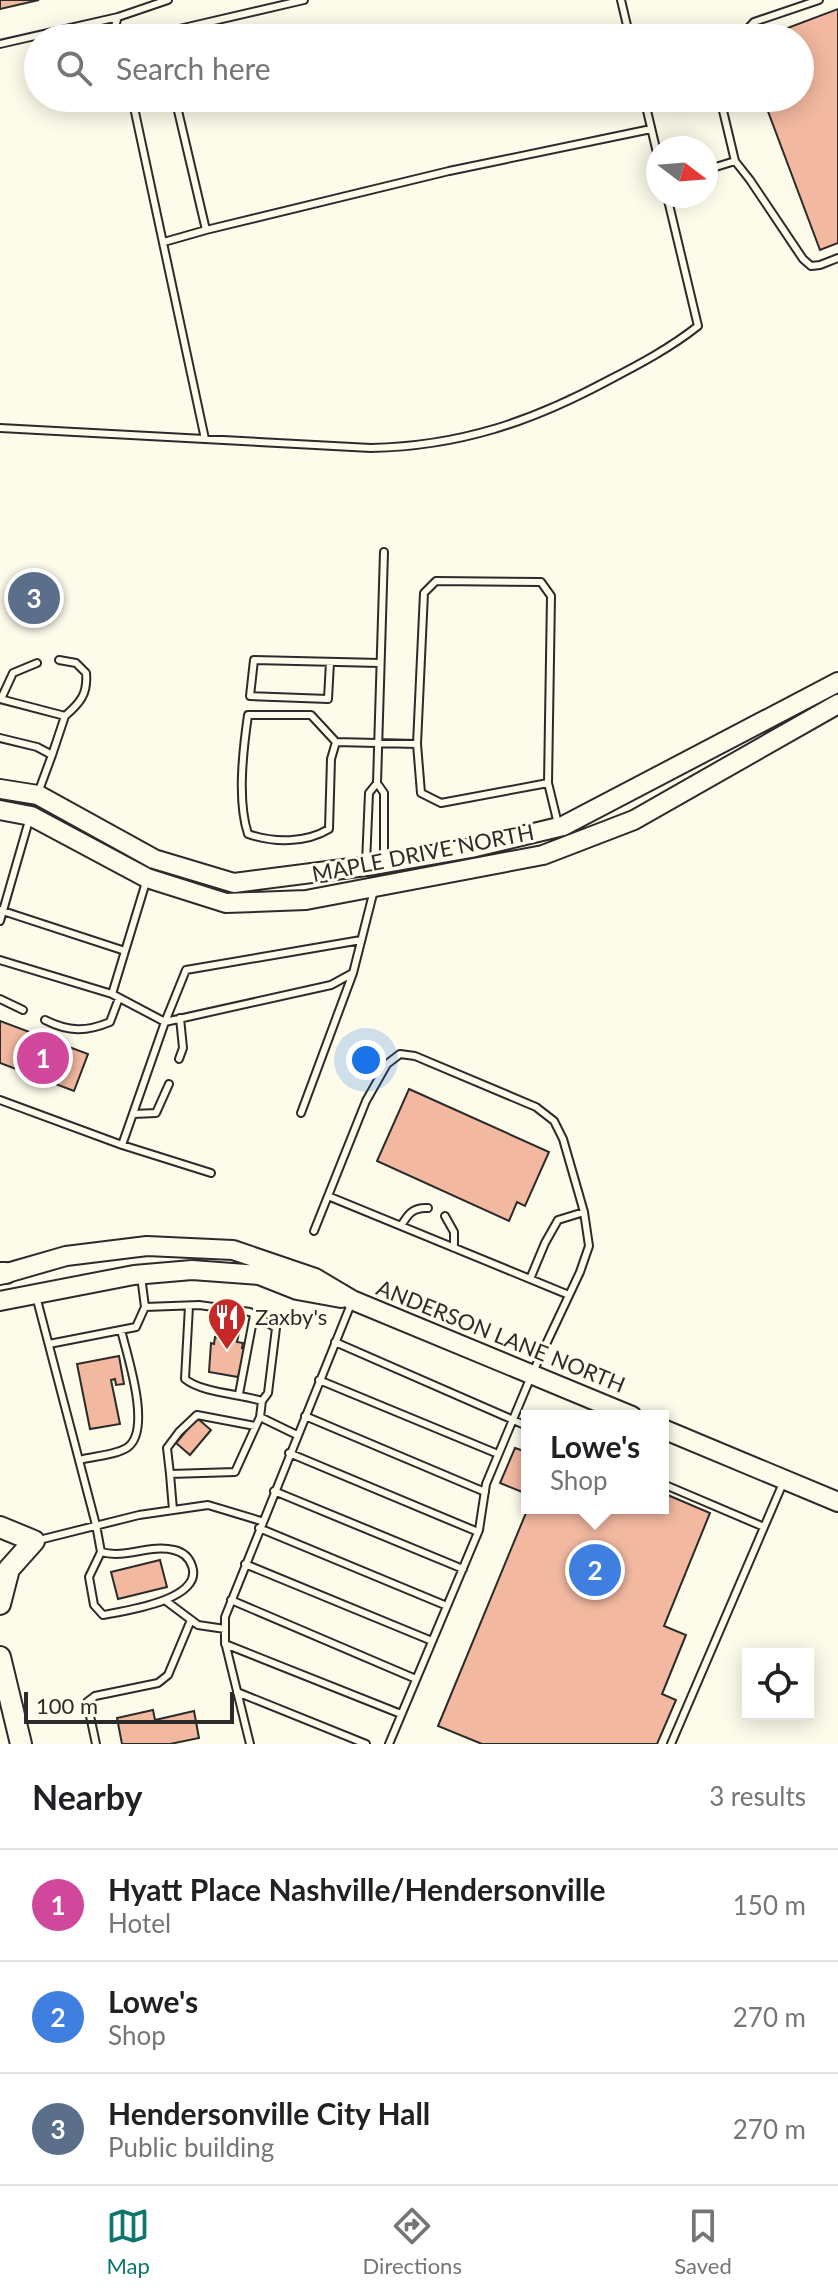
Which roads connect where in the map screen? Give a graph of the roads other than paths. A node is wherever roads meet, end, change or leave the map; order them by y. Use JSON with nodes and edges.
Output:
{"nodes":[{"id":1,"x":168,"y":0,"type":"edge"},
{"id":2,"x":304,"y":0,"type":"edge"},
{"id":3,"x":621,"y":0,"type":"edge"},
{"id":4,"x":819,"y":0,"type":"edge"},
{"id":5,"x":118,"y":17,"type":"junction"},
{"id":6,"x":87,"y":24,"type":"edge"},
{"id":7,"x":116,"y":24,"type":"edge"},
{"id":8,"x":201,"y":24,"type":"edge"},
{"id":9,"x":627,"y":24,"type":"edge"},
{"id":10,"x":752,"y":24,"type":"edge"},
{"id":11,"x":24,"y":39,"type":"edge"},
{"id":12,"x":0,"y":44,"type":"edge"},
{"id":13,"x":135,"y":112,"type":"edge"},
{"id":14,"x":178,"y":112,"type":"edge"},
{"id":15,"x":647,"y":112,"type":"edge"},
{"id":16,"x":723,"y":112,"type":"edge"},
{"id":17,"x":651,"y":129,"type":"junction"},
{"id":18,"x":653,"y":136,"type":"edge"},
{"id":19,"x":735,"y":161,"type":"junction"},
{"id":20,"x":718,"y":166,"type":"edge"},
{"id":21,"x":670,"y":208,"type":"edge"},
{"id":22,"x":206,"y":230,"type":"junction"},
{"id":23,"x":164,"y":242,"type":"junction"},
{"id":24,"x":838,"y":258,"type":"edge"},
{"id":25,"x":0,"y":428,"type":"edge"},
{"id":26,"x":205,"y":439,"type":"junction"},
{"id":27,"x":384,"y":552,"type":"dead end"},
{"id":28,"x":59,"y":660,"type":"dead end"},
{"id":29,"x":330,"y":662,"type":"junction"},
{"id":30,"x":37,"y":663,"type":"dead end"},
{"id":31,"x":380,"y":663,"type":"junction"},
{"id":32,"x":838,"y":682,"type":"edge"},
{"id":33,"x":0,"y":699,"type":"edge"},
{"id":34,"x":838,"y":704,"type":"edge"},
{"id":35,"x":65,"y":716,"type":"junction"},
{"id":36,"x":0,"y":738,"type":"edge"},
{"id":37,"x":336,"y":742,"type":"junction"},
{"id":38,"x":378,"y":743,"type":"junction"},
{"id":39,"x":417,"y":744,"type":"junction"},
{"id":40,"x":715,"y":747,"type":"junction"},
{"id":41,"x":52,"y":755,"type":"junction"},
{"id":42,"x":726,"y":765,"type":"junction"},
{"id":43,"x":377,"y":783,"type":"junction"},
{"id":44,"x":548,"y":783,"type":"junction"},
{"id":45,"x":0,"y":789,"type":"edge"},
{"id":46,"x":38,"y":795,"type":"junction"},
{"id":47,"x":0,"y":810,"type":"edge"},
{"id":48,"x":31,"y":816,"type":"junction"},
{"id":49,"x":561,"y":827,"type":"junction"},
{"id":50,"x":568,"y":846,"type":"junction"},
{"id":51,"x":154,"y":859,"type":"junction"},
{"id":52,"x":375,"y":864,"type":"junction"},
{"id":53,"x":147,"y":878,"type":"junction"},
{"id":54,"x":375,"y":887,"type":"junction"},
{"id":55,"x":1,"y":911,"type":"edge"},
{"id":56,"x":0,"y":921,"type":"edge"},
{"id":57,"x":361,"y":940,"type":"junction"},
{"id":58,"x":125,"y":951,"type":"junction"},
{"id":59,"x":0,"y":960,"type":"edge"},
{"id":60,"x":353,"y":973,"type":"junction"},
{"id":61,"x":116,"y":996,"type":"junction"},
{"id":62,"x":0,"y":999,"type":"edge"},
{"id":63,"x":23,"y":1010,"type":"dead end"},
{"id":64,"x":180,"y":1018,"type":"junction"},
{"id":65,"x":45,"y":1020,"type":"dead end"},
{"id":66,"x":165,"y":1022,"type":"junction"},
{"id":67,"x":179,"y":1059,"type":"dead end"},
{"id":68,"x":169,"y":1084,"type":"dead end"},
{"id":69,"x":0,"y":1100,"type":"edge"},
{"id":70,"x":301,"y":1113,"type":"dead end"},
{"id":71,"x":133,"y":1114,"type":"junction"},
{"id":72,"x":122,"y":1145,"type":"junction"},
{"id":73,"x":211,"y":1173,"type":"dead end"},
{"id":74,"x":328,"y":1196,"type":"junction"},
{"id":75,"x":428,"y":1208,"type":"dead end"},
{"id":76,"x":584,"y":1212,"type":"junction"},
{"id":77,"x":445,"y":1216,"type":"dead end"},
{"id":78,"x":401,"y":1226,"type":"junction"},
{"id":79,"x":314,"y":1231,"type":"dead end"},
{"id":80,"x":454,"y":1248,"type":"junction"},
{"id":81,"x":2,"y":1274,"type":"edge"},
{"id":82,"x":140,"y":1274,"type":"junction"},
{"id":83,"x":530,"y":1279,"type":"junction"},
{"id":84,"x":569,"y":1295,"type":"junction"},
{"id":85,"x":36,"y":1296,"type":"junction"},
{"id":86,"x":352,"y":1300,"type":"junction"},
{"id":87,"x":0,"y":1301,"type":"edge"},
{"id":88,"x":189,"y":1306,"type":"junction"},
{"id":89,"x":145,"y":1307,"type":"junction"},
{"id":90,"x":254,"y":1315,"type":"junction"},
{"id":91,"x":121,"y":1330,"type":"junction"},
{"id":92,"x":335,"y":1342,"type":"junction"},
{"id":93,"x":49,"y":1344,"type":"junction"},
{"id":94,"x":532,"y":1374,"type":"junction"},
{"id":95,"x":319,"y":1380,"type":"junction"},
{"id":96,"x":239,"y":1394,"type":"junction"},
{"id":97,"x":262,"y":1401,"type":"junction"},
{"id":98,"x":618,"y":1410,"type":"edge"},
{"id":99,"x":305,"y":1416,"type":"junction"},
{"id":100,"x":260,"y":1417,"type":"junction"},
{"id":101,"x":513,"y":1420,"type":"junction"},
{"id":102,"x":521,"y":1423,"type":"edge"},
{"id":103,"x":255,"y":1426,"type":"junction"},
{"id":104,"x":669,"y":1432,"type":"edge"},
{"id":105,"x":297,"y":1435,"type":"junction"},
{"id":106,"x":289,"y":1453,"type":"junction"},
{"id":107,"x":498,"y":1454,"type":"junction"},
{"id":108,"x":79,"y":1460,"type":"junction"},
{"id":109,"x":170,"y":1474,"type":"junction"},
{"id":110,"x":785,"y":1480,"type":"junction"},
{"id":111,"x":669,"y":1487,"type":"edge"},
{"id":112,"x":274,"y":1491,"type":"junction"},
{"id":113,"x":485,"y":1492,"type":"junction"},
{"id":114,"x":838,"y":1502,"type":"edge"},
{"id":115,"x":173,"y":1510,"type":"junction"},
{"id":116,"x":260,"y":1524,"type":"junction"},
{"id":117,"x":96,"y":1525,"type":"junction"},
{"id":118,"x":0,"y":1527,"type":"edge"},
{"id":119,"x":764,"y":1527,"type":"junction"},
{"id":120,"x":478,"y":1532,"type":"junction"},
{"id":121,"x":34,"y":1541,"type":"junction"},
{"id":122,"x":101,"y":1552,"type":"junction"},
{"id":123,"x":245,"y":1564,"type":"junction"},
{"id":124,"x":463,"y":1569,"type":"junction"},
{"id":125,"x":231,"y":1600,"type":"junction"},
{"id":126,"x":166,"y":1601,"type":"junction"},
{"id":127,"x":0,"y":1604,"type":"edge"},
{"id":128,"x":447,"y":1606,"type":"junction"},
{"id":129,"x":191,"y":1620,"type":"junction"},
{"id":130,"x":225,"y":1629,"type":"junction"},
{"id":131,"x":432,"y":1641,"type":"junction"},
{"id":132,"x":225,"y":1644,"type":"junction"},
{"id":133,"x":0,"y":1657,"type":"edge"},
{"id":134,"x":416,"y":1679,"type":"junction"},
{"id":135,"x":237,"y":1692,"type":"junction"},
{"id":136,"x":401,"y":1714,"type":"junction"},
{"id":137,"x":251,"y":1743,"type":"edge"},
{"id":138,"x":21,"y":1744,"type":"edge"},
{"id":139,"x":96,"y":1744,"type":"edge"},
{"id":140,"x":366,"y":1744,"type":"edge"},
{"id":141,"x":389,"y":1744,"type":"edge"},
{"id":142,"x":671,"y":1744,"type":"edge"}],
"edges":[{"from":1,"to":5,"type":"lane"},
{"from":2,"to":8,"type":"lane"},
{"from":3,"to":9,"type":"lane"},
{"from":4,"to":10,"type":"lane"},
{"from":5,"to":6,"type":"lane"},
{"from":5,"to":7,"type":"lane"},
{"from":11,"to":12,"type":"lane"},
{"from":13,"to":23,"type":"lane"},
{"from":14,"to":22,"type":"lane"},
{"from":15,"to":17,"type":"lane"},
{"from":16,"to":19,"type":"lane"},
{"from":17,"to":18,"type":"lane"},
{"from":17,"to":22,"type":"lane"},
{"from":19,"to":20,"type":"lane"},
{"from":19,"to":24,"type":"lane"},
{"from":21,"to":26,"type":"lane"},
{"from":22,"to":23,"type":"lane"},
{"from":23,"to":26,"type":"lane"},
{"from":25,"to":26,"type":"lane"},
{"from":27,"to":31,"type":"lane"},
{"from":28,"to":35,"type":"lane"},
{"from":29,"to":29,"type":"lane"},
{"from":29,"to":31,"type":"lane"},
{"from":30,"to":33,"type":"lane"},
{"from":31,"to":38,"type":"lane"},
{"from":32,"to":40,"type":"street","name":"MAPLE DRIVE NORTH"},
{"from":33,"to":35,"type":"lane"},
{"from":34,"to":42,"type":"street","name":"MAPLE DRIVE NORTH"},
{"from":35,"to":41,"type":"lane"},
{"from":36,"to":41,"type":"lane"},
{"from":37,"to":37,"type":"lane"},
{"from":37,"to":38,"type":"lane"},
{"from":38,"to":39,"type":"lane"},
{"from":38,"to":43,"type":"lane"},
{"from":39,"to":44,"type":"lane"},
{"from":39,"to":44,"type":"lane"},
{"from":40,"to":42,"type":"street"},
{"from":40,"to":49,"type":"street","name":"MAPLE DRIVE NORTH"},
{"from":41,"to":46,"type":"lane"},
{"from":42,"to":50,"type":"street","name":"MAPLE DRIVE NORTH"},
{"from":43,"to":52,"type":"lane"},
{"from":43,"to":52,"type":"lane"},
{"from":44,"to":49,"type":"lane"},
{"from":45,"to":46,"type":"street","name":"MAPLE DRIVE NORTH"},
{"from":46,"to":48,"type":"street"},
{"from":46,"to":51,"type":"street","name":"MAPLE DRIVE NORTH"},
{"from":47,"to":48,"type":"street","name":"MAPLE DRIVE NORTH"},
{"from":48,"to":53,"type":"street","name":"MAPLE DRIVE NORTH"},
{"from":48,"to":55,"type":"lane"},
{"from":49,"to":50,"type":"street"},
{"from":49,"to":52,"type":"street","name":"MAPLE DRIVE NORTH"},
{"from":50,"to":54,"type":"street","name":"MAPLE DRIVE NORTH"},
{"from":51,"to":52,"type":"street","name":"MAPLE DRIVE NORTH"},
{"from":51,"to":53,"type":"street"},
{"from":52,"to":54,"type":"street"},
{"from":53,"to":54,"type":"street","name":"MAPLE DRIVE NORTH"},
{"from":53,"to":58,"type":"lane"},
{"from":54,"to":57,"type":"lane"},
{"from":55,"to":56,"type":"lane"},
{"from":55,"to":58,"type":"lane"},
{"from":57,"to":60,"type":"lane"},
{"from":57,"to":66,"type":"lane"},
{"from":58,"to":61,"type":"lane"},
{"from":59,"to":61,"type":"lane"},
{"from":60,"to":64,"type":"lane"},
{"from":60,"to":70,"type":"lane"},
{"from":61,"to":65,"type":"lane"},
{"from":61,"to":66,"type":"lane"},
{"from":62,"to":63,"type":"lane"},
{"from":64,"to":66,"type":"lane"},
{"from":64,"to":67,"type":"lane"},
{"from":66,"to":71,"type":"lane"},
{"from":68,"to":71,"type":"lane"},
{"from":69,"to":72,"type":"lane"},
{"from":71,"to":72,"type":"lane"},
{"from":72,"to":73,"type":"lane"},
{"from":74,"to":76,"type":"lane"},
{"from":74,"to":78,"type":"lane"},
{"from":74,"to":79,"type":"lane"},
{"from":75,"to":78,"type":"lane"},
{"from":76,"to":83,"type":"lane"},
{"from":76,"to":84,"type":"lane"},
{"from":77,"to":80,"type":"lane"},
{"from":78,"to":80,"type":"lane"},
{"from":80,"to":83,"type":"lane"},
{"from":81,"to":86,"type":"street","name":"ANDERSON LANE NORTH"},
{"from":82,"to":85,"type":"street","name":"ANDERSON LANE NORTH"},
{"from":82,"to":86,"type":"street","name":"ANDERSON LANE NORTH"},
{"from":82,"to":89,"type":"lane"},
{"from":83,"to":84,"type":"lane"},
{"from":84,"to":94,"type":"lane"},
{"from":85,"to":87,"type":"street","name":"ANDERSON LANE NORTH"},
{"from":85,"to":93,"type":"lane"},
{"from":86,"to":92,"type":"lane"},
{"from":86,"to":94,"type":"street","name":"ANDERSON LANE NORTH"},
{"from":88,"to":89,"type":"lane"},
{"from":88,"to":90,"type":"lane"},
{"from":88,"to":96,"type":"lane"},
{"from":89,"to":91,"type":"lane"},
{"from":90,"to":96,"type":"lane"},
{"from":90,"to":97,"type":"lane"},
{"from":91,"to":93,"type":"lane"},
{"from":91,"to":108,"type":"lane"},
{"from":92,"to":95,"type":"lane"},
{"from":92,"to":101,"type":"lane"},
{"from":93,"to":108,"type":"lane"},
{"from":94,"to":98,"type":"street","name":"ANDERSON LANE NORTH"},
{"from":94,"to":101,"type":"lane"},
{"from":95,"to":99,"type":"lane"},
{"from":95,"to":107,"type":"lane"},
{"from":96,"to":97,"type":"lane"},
{"from":97,"to":100,"type":"lane"},
{"from":99,"to":105,"type":"lane"},
{"from":99,"to":113,"type":"lane"},
{"from":100,"to":103,"type":"lane"},
{"from":100,"to":105,"type":"lane"},
{"from":101,"to":102,"type":"lane"},
{"from":101,"to":107,"type":"lane"},
{"from":103,"to":109,"type":"lane"},
{"from":103,"to":109,"type":"lane"},
{"from":104,"to":110,"type":"street"},
{"from":105,"to":106,"type":"lane"},
{"from":106,"to":112,"type":"lane"},
{"from":106,"to":120,"type":"lane"},
{"from":107,"to":113,"type":"lane"},
{"from":108,"to":117,"type":"lane"},
{"from":109,"to":115,"type":"lane"},
{"from":110,"to":114,"type":"street"},
{"from":110,"to":119,"type":"lane"},
{"from":111,"to":119,"type":"lane"},
{"from":112,"to":116,"type":"lane"},
{"from":112,"to":124,"type":"lane"},
{"from":113,"to":120,"type":"lane"},
{"from":115,"to":116,"type":"lane"},
{"from":115,"to":117,"type":"lane"},
{"from":116,"to":123,"type":"lane"},
{"from":116,"to":128,"type":"lane"},
{"from":117,"to":121,"type":"lane"},
{"from":117,"to":122,"type":"lane"},
{"from":118,"to":121,"type":"main road"},
{"from":119,"to":142,"type":"lane"},
{"from":120,"to":124,"type":"lane"},
{"from":121,"to":127,"type":"main road"},
{"from":122,"to":126,"type":"lane"},
{"from":122,"to":126,"type":"lane"},
{"from":123,"to":125,"type":"lane"},
{"from":123,"to":131,"type":"lane"},
{"from":124,"to":128,"type":"lane"},
{"from":125,"to":130,"type":"lane"},
{"from":125,"to":134,"type":"lane"},
{"from":126,"to":129,"type":"lane"},
{"from":128,"to":131,"type":"lane"},
{"from":129,"to":130,"type":"lane"},
{"from":129,"to":139,"type":"lane"},
{"from":130,"to":132,"type":"lane"},
{"from":131,"to":134,"type":"lane"},
{"from":132,"to":135,"type":"lane"},
{"from":132,"to":136,"type":"lane"},
{"from":133,"to":138,"type":"main road"},
{"from":134,"to":136,"type":"lane"},
{"from":135,"to":137,"type":"lane"},
{"from":135,"to":140,"type":"lane"},
{"from":136,"to":141,"type":"lane"}]}
